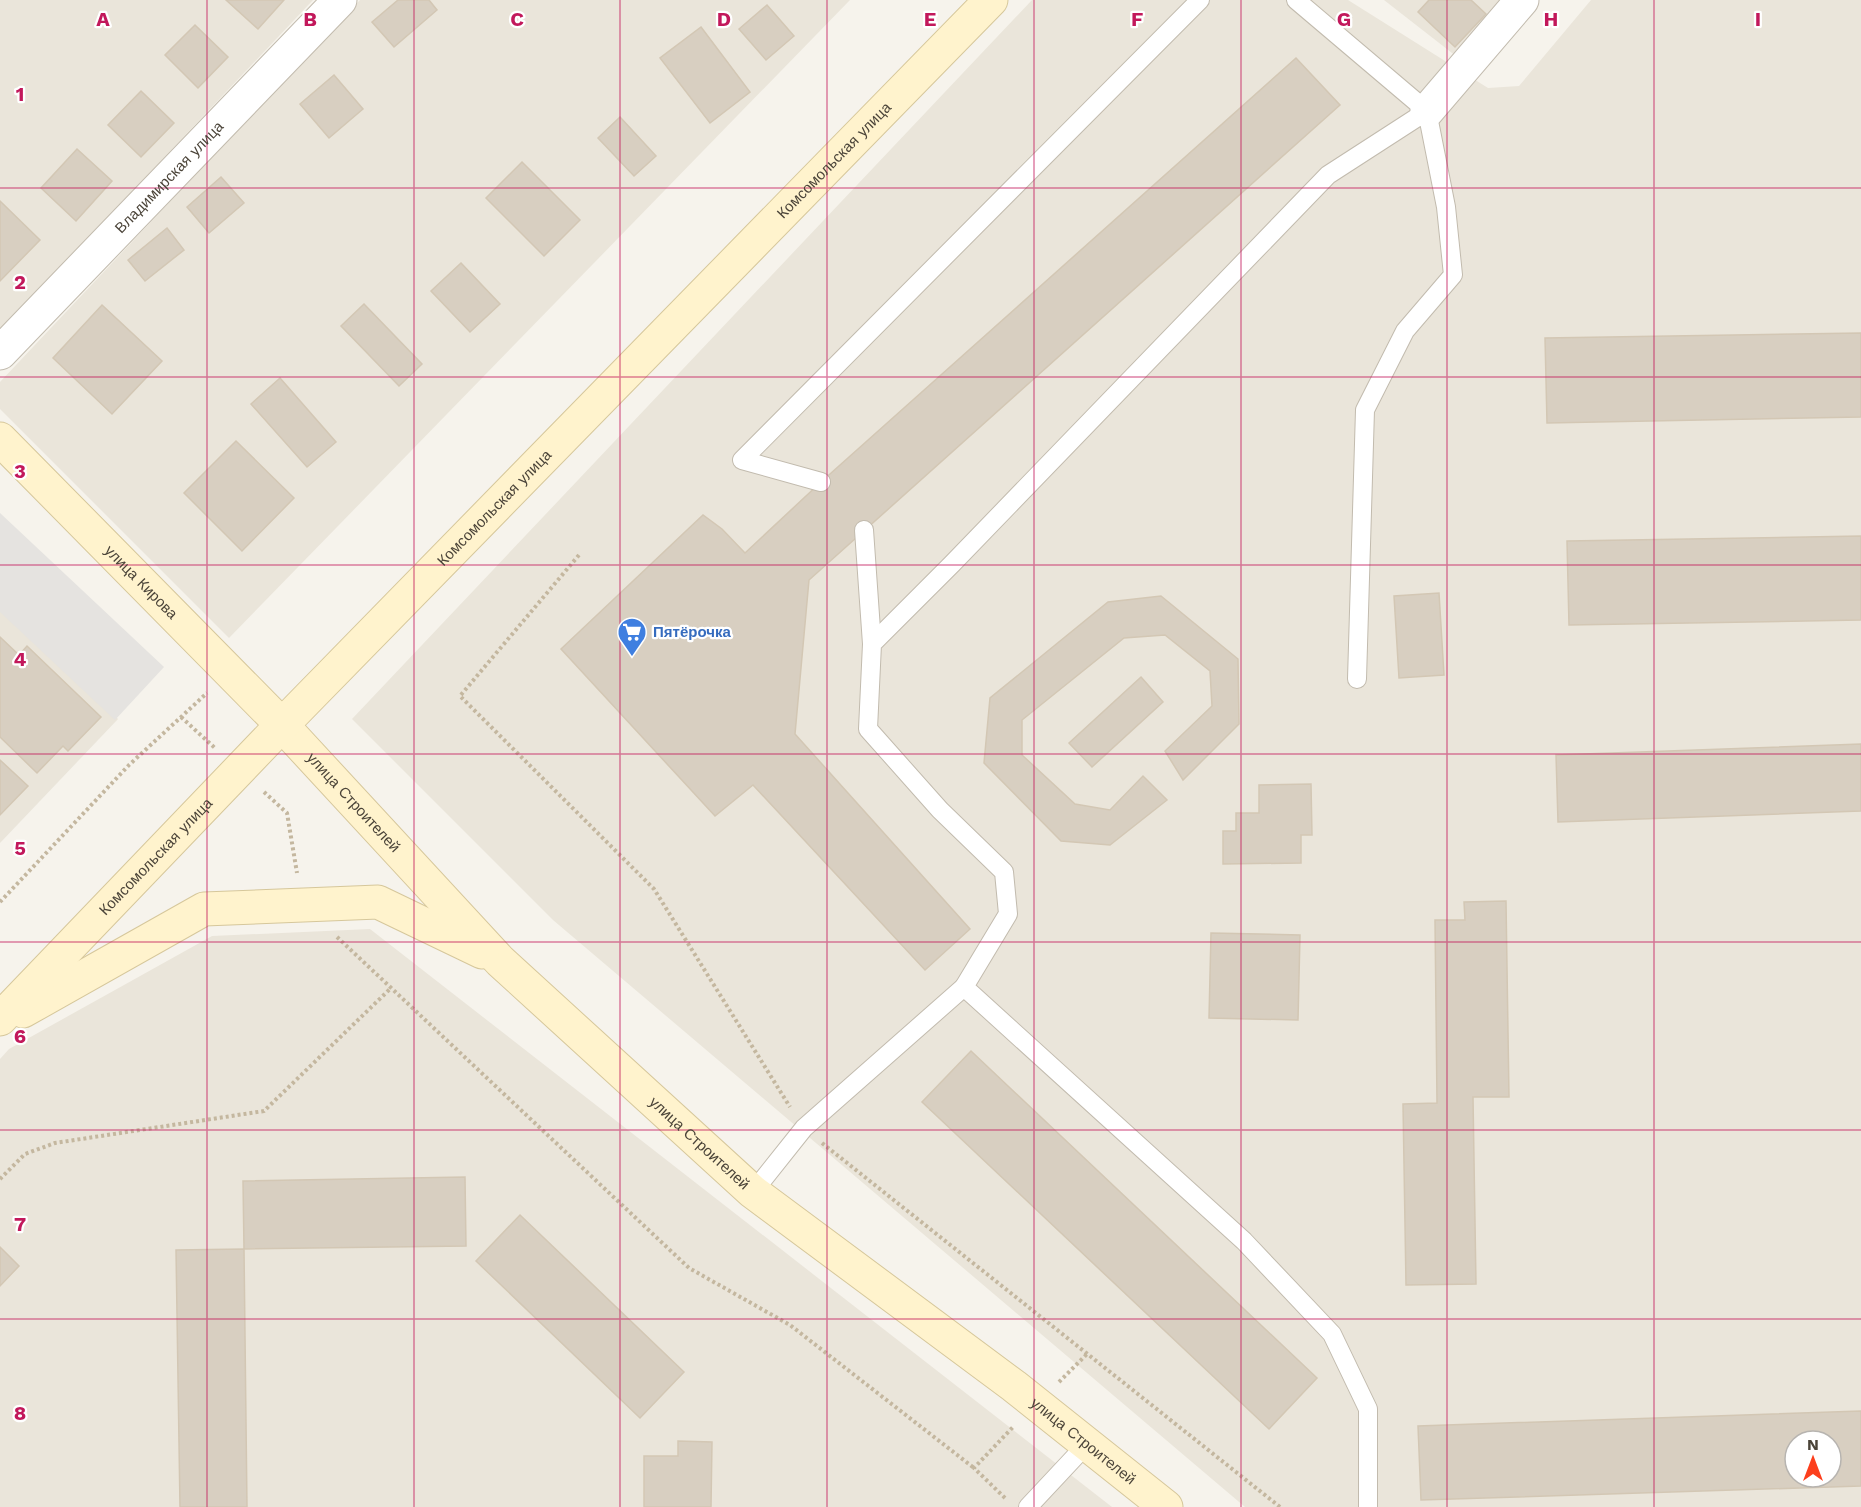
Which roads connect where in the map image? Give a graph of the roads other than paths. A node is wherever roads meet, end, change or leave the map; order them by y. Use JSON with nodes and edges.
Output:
{"nodes":[{"id":1,"x":340,"y":0,"type":"edge"},
{"id":2,"x":991,"y":0,"type":"edge"},
{"id":3,"x":1200,"y":0,"type":"edge"},
{"id":4,"x":1296,"y":0,"type":"edge"},
{"id":5,"x":1522,"y":0,"type":"edge"},
{"id":6,"x":1427,"y":111,"type":"junction"},
{"id":7,"x":0,"y":353,"type":"edge"},
{"id":8,"x":0,"y":439,"type":"edge"},
{"id":9,"x":821,"y":482,"type":"dead end"},
{"id":10,"x":864,"y":530,"type":"dead end"},
{"id":11,"x":872,"y":644,"type":"junction"},
{"id":12,"x":1357,"y":679,"type":"dead end"},
{"id":13,"x":282,"y":725,"type":"junction"},
{"id":14,"x":500,"y":961,"type":"junction"},
{"id":15,"x":964,"y":987,"type":"junction"},
{"id":16,"x":0,"y":1021,"type":"edge"},
{"id":17,"x":753,"y":1192,"type":"junction"},
{"id":18,"x":1086,"y":1445,"type":"junction"},
{"id":19,"x":1028,"y":1507,"type":"edge"},
{"id":20,"x":1166,"y":1507,"type":"edge"},
{"id":21,"x":1368,"y":1507,"type":"edge"}],
"edges":[{"from":1,"to":7,"type":"street","name":"Владимирская улица"},
{"from":2,"to":13,"type":"main road","name":"Комсомольская улица"},
{"from":3,"to":9,"type":"lane"},
{"from":4,"to":6,"type":"lane"},
{"from":5,"to":6,"type":"street"},
{"from":6,"to":11,"type":"lane"},
{"from":6,"to":12,"type":"lane"},
{"from":8,"to":13,"type":"main road","name":"улица Кирова"},
{"from":10,"to":11,"type":"lane"},
{"from":11,"to":15,"type":"lane"},
{"from":13,"to":14,"type":"main road","name":"улица Строителей"},
{"from":13,"to":16,"type":"main road","name":"Комсомольская улица"},
{"from":14,"to":16,"type":"main road"},
{"from":14,"to":17,"type":"main road","name":"улица Строителей"},
{"from":15,"to":17,"type":"lane"},
{"from":15,"to":21,"type":"lane"},
{"from":17,"to":18,"type":"main road","name":"улица Строителей"},
{"from":18,"to":19,"type":"lane"},
{"from":18,"to":20,"type":"main road","name":"улица Строителей"}]}
